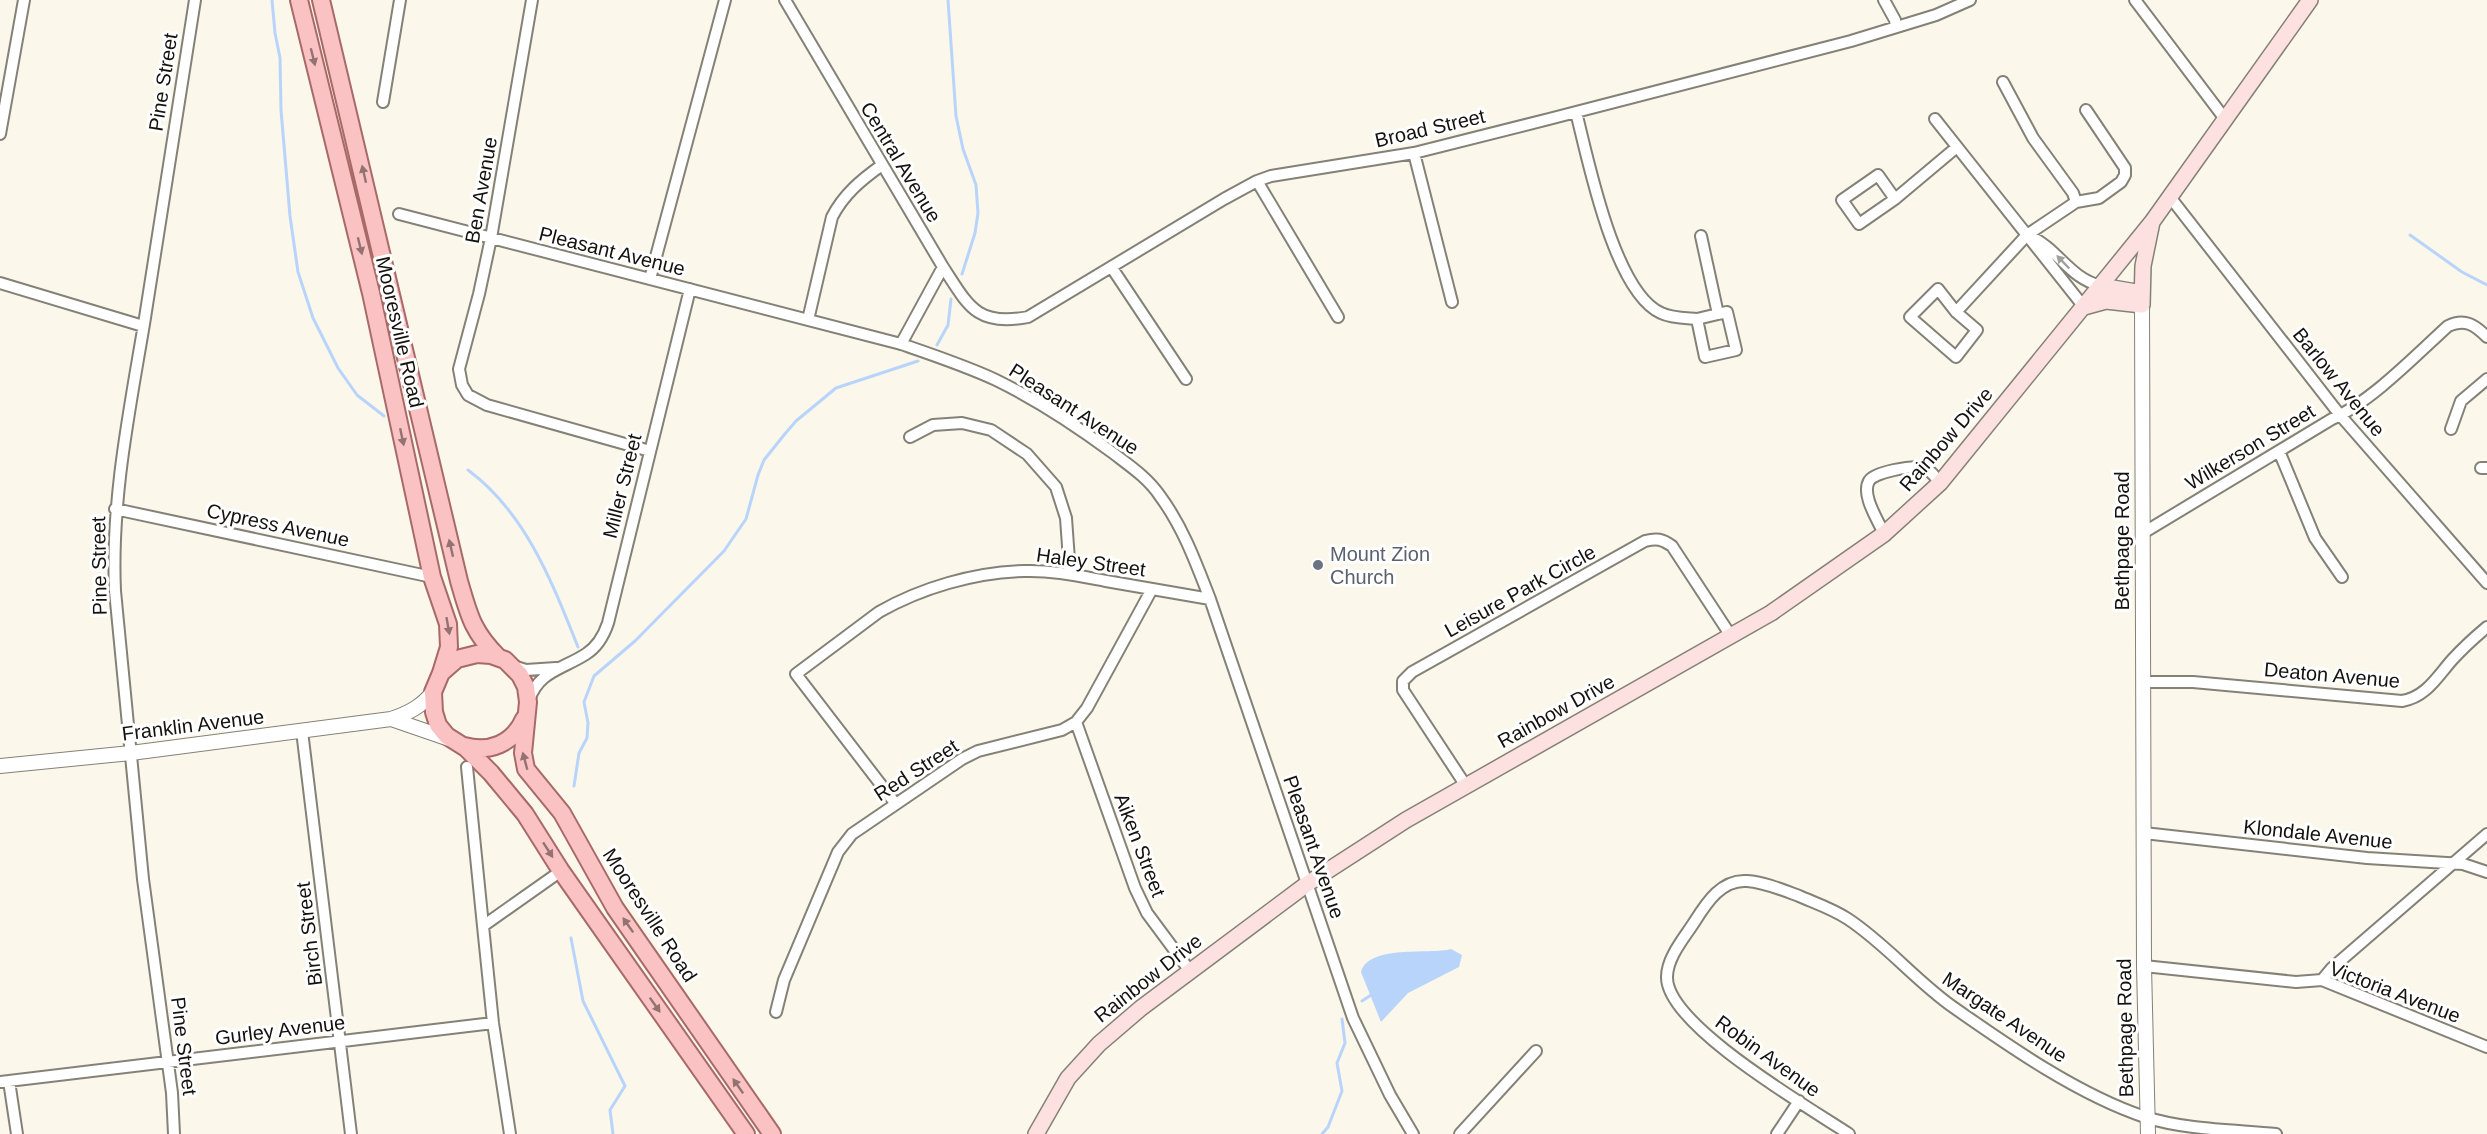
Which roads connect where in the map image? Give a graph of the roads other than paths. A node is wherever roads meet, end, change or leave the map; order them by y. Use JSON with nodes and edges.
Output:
{"nodes":[{"id":1,"x":24,"y":0,"type":"edge"},
{"id":2,"x":195,"y":0,"type":"edge"},
{"id":3,"x":299,"y":0,"type":"edge"},
{"id":4,"x":321,"y":0,"type":"edge"},
{"id":5,"x":400,"y":0,"type":"edge"},
{"id":6,"x":532,"y":0,"type":"edge"},
{"id":7,"x":725,"y":0,"type":"edge"},
{"id":8,"x":785,"y":0,"type":"edge"},
{"id":9,"x":1884,"y":0,"type":"edge"},
{"id":10,"x":1970,"y":0,"type":"edge"},
{"id":11,"x":2135,"y":0,"type":"edge"},
{"id":12,"x":2310,"y":0,"type":"edge"},
{"id":13,"x":1896,"y":27,"type":"junction"},
{"id":14,"x":2003,"y":82,"type":"dead end"},
{"id":15,"x":383,"y":102,"type":"dead end"},
{"id":16,"x":2086,"y":110,"type":"dead end"},
{"id":17,"x":1576,"y":112,"type":"junction"},
{"id":18,"x":1935,"y":119,"type":"dead end"},
{"id":19,"x":2225,"y":119,"type":"junction"},
{"id":20,"x":1,"y":127,"type":"edge"},
{"id":21,"x":1957,"y":147,"type":"junction"},
{"id":22,"x":1414,"y":153,"type":"junction"},
{"id":23,"x":882,"y":165,"type":"junction"},
{"id":24,"x":1257,"y":181,"type":"junction"},
{"id":25,"x":2170,"y":197,"type":"junction"},
{"id":26,"x":1895,"y":199,"type":"junction"},
{"id":27,"x":2076,"y":202,"type":"junction"},
{"id":28,"x":399,"y":214,"type":"dead end"},
{"id":29,"x":2152,"y":222,"type":"junction"},
{"id":30,"x":2026,"y":234,"type":"junction"},
{"id":31,"x":1701,"y":236,"type":"dead end"},
{"id":32,"x":491,"y":238,"type":"junction"},
{"id":33,"x":943,"y":267,"type":"junction"},
{"id":34,"x":1112,"y":268,"type":"junction"},
{"id":35,"x":650,"y":279,"type":"junction"},
{"id":36,"x":0,"y":283,"type":"edge"},
{"id":37,"x":2101,"y":286,"type":"junction"},
{"id":38,"x":690,"y":289,"type":"junction"},
{"id":39,"x":2142,"y":299,"type":"junction"},
{"id":40,"x":1452,"y":303,"type":"dead end"},
{"id":41,"x":2084,"y":307,"type":"junction"},
{"id":42,"x":1956,"y":312,"type":"junction"},
{"id":43,"x":1718,"y":314,"type":"junction"},
{"id":44,"x":1338,"y":317,"type":"dead end"},
{"id":45,"x":1697,"y":319,"type":"junction"},
{"id":46,"x":808,"y":320,"type":"junction"},
{"id":47,"x":143,"y":326,"type":"junction"},
{"id":48,"x":2487,"y":338,"type":"edge"},
{"id":49,"x":902,"y":344,"type":"junction"},
{"id":50,"x":1186,"y":379,"type":"dead end"},
{"id":51,"x":2487,"y":379,"type":"edge"},
{"id":52,"x":2340,"y":415,"type":"junction"},
{"id":53,"x":2451,"y":429,"type":"dead end"},
{"id":54,"x":910,"y":437,"type":"dead end"},
{"id":55,"x":650,"y":451,"type":"junction"},
{"id":56,"x":2279,"y":451,"type":"junction"},
{"id":57,"x":1940,"y":483,"type":"junction"},
{"id":58,"x":115,"y":509,"type":"junction"},
{"id":59,"x":2143,"y":533,"type":"junction"},
{"id":60,"x":1884,"y":534,"type":"junction"},
{"id":61,"x":1070,"y":574,"type":"junction"},
{"id":62,"x":432,"y":577,"type":"junction"},
{"id":63,"x":2342,"y":577,"type":"dead end"},
{"id":64,"x":2487,"y":583,"type":"edge"},
{"id":65,"x":1152,"y":589,"type":"junction"},
{"id":66,"x":1210,"y":599,"type":"junction"},
{"id":67,"x":2487,"y":627,"type":"edge"},
{"id":68,"x":1731,"y":636,"type":"junction"},
{"id":69,"x":504,"y":661,"type":"junction"},
{"id":70,"x":557,"y":668,"type":"junction"},
{"id":71,"x":441,"y":674,"type":"junction"},
{"id":72,"x":2144,"y":682,"type":"junction"},
{"id":73,"x":433,"y":692,"type":"junction"},
{"id":74,"x":527,"y":706,"type":"junction"},
{"id":75,"x":391,"y":719,"type":"junction"},
{"id":76,"x":1076,"y":722,"type":"junction"},
{"id":77,"x":302,"y":730,"type":"junction"},
{"id":78,"x":455,"y":742,"type":"junction"},
{"id":79,"x":131,"y":753,"type":"junction"},
{"id":80,"x":0,"y":766,"type":"edge"},
{"id":81,"x":467,"y":767,"type":"dead end"},
{"id":82,"x":1466,"y":786,"type":"junction"},
{"id":83,"x":895,"y":803,"type":"junction"},
{"id":84,"x":2144,"y":833,"type":"junction"},
{"id":85,"x":2487,"y":834,"type":"edge"},
{"id":86,"x":2452,"y":864,"type":"junction"},
{"id":87,"x":561,"y":871,"type":"junction"},
{"id":88,"x":2487,"y":872,"type":"edge"},
{"id":89,"x":1736,"y":882,"type":"joint"},
{"id":90,"x":1307,"y":884,"type":"junction"},
{"id":91,"x":483,"y":926,"type":"junction"},
{"id":92,"x":2144,"y":966,"type":"junction"},
{"id":93,"x":1190,"y":971,"type":"junction"},
{"id":94,"x":2322,"y":980,"type":"junction"},
{"id":95,"x":776,"y":1012,"type":"dead end"},
{"id":96,"x":493,"y":1023,"type":"junction"},
{"id":97,"x":338,"y":1042,"type":"junction"},
{"id":98,"x":2487,"y":1047,"type":"edge"},
{"id":99,"x":1536,"y":1051,"type":"dead end"},
{"id":100,"x":168,"y":1061,"type":"junction"},
{"id":101,"x":4,"y":1082,"type":"edge"},
{"id":102,"x":1799,"y":1101,"type":"junction"},
{"id":103,"x":2147,"y":1118,"type":"junction"},
{"id":104,"x":17,"y":1134,"type":"edge"},
{"id":105,"x":174,"y":1134,"type":"edge"},
{"id":106,"x":351,"y":1134,"type":"edge"},
{"id":107,"x":510,"y":1134,"type":"edge"},
{"id":108,"x":746,"y":1134,"type":"edge"},
{"id":109,"x":772,"y":1134,"type":"edge"},
{"id":110,"x":1036,"y":1134,"type":"edge"},
{"id":111,"x":1413,"y":1134,"type":"edge"},
{"id":112,"x":1460,"y":1134,"type":"edge"},
{"id":113,"x":1777,"y":1134,"type":"edge"},
{"id":114,"x":1849,"y":1134,"type":"edge"},
{"id":115,"x":2148,"y":1134,"type":"edge"},
{"id":116,"x":2276,"y":1134,"type":"edge"}],
"edges":[{"from":1,"to":20,"type":"street"},
{"from":2,"to":47,"type":"street","name":"Pine Street"},
{"from":3,"to":62,"type":"main road","name":"Mooresville Road","one_way":true},
{"from":69,"to":4,"type":"main road","name":"Mooresville Road","one_way":true},
{"from":5,"to":15,"type":"street"},
{"from":6,"to":32,"type":"street","name":"Ben Avenue"},
{"from":7,"to":35,"type":"street"},
{"from":8,"to":23,"type":"street","name":"Central Avenue"},
{"from":9,"to":13,"type":"street"},
{"from":10,"to":13,"type":"street","name":"Broad Street"},
{"from":11,"to":19,"type":"street"},
{"from":12,"to":19,"type":"main road","name":"Bethpage Road"},
{"from":13,"to":17,"type":"street","name":"Broad Street"},
{"from":14,"to":27,"type":"street"},
{"from":16,"to":27,"type":"street"},
{"from":17,"to":22,"type":"street","name":"Broad Street"},
{"from":17,"to":45,"type":"street"},
{"from":18,"to":21,"type":"street"},
{"from":19,"to":25,"type":"main road","name":"Bethpage Road"},
{"from":21,"to":26,"type":"street"},
{"from":21,"to":30,"type":"street"},
{"from":22,"to":24,"type":"street","name":"Broad Street"},
{"from":22,"to":40,"type":"street"},
{"from":23,"to":33,"type":"street","name":"Central Avenue"},
{"from":23,"to":46,"type":"street"},
{"from":24,"to":34,"type":"street","name":"Broad Street"},
{"from":24,"to":44,"type":"street"},
{"from":25,"to":29,"type":"main road","name":"Bethpage Road"},
{"from":25,"to":52,"type":"street","name":"Barlow Avenue"},
{"from":26,"to":26,"type":"street"},
{"from":27,"to":30,"type":"street"},
{"from":28,"to":32,"type":"street","name":"Pleasant Avenue"},
{"from":29,"to":37,"type":"main road","name":"Rainbow Drive"},
{"from":29,"to":39,"type":"main road","name":"Bethpage Road"},
{"from":37,"to":30,"type":"street","one_way":true},
{"from":30,"to":41,"type":"street"},
{"from":30,"to":42,"type":"street"},
{"from":31,"to":43,"type":"street"},
{"from":32,"to":35,"type":"street","name":"Pleasant Avenue"},
{"from":32,"to":55,"type":"street","name":"Ben Avenue"},
{"from":33,"to":34,"type":"street","name":"Broad Street"},
{"from":33,"to":49,"type":"street"},
{"from":34,"to":50,"type":"street"},
{"from":35,"to":38,"type":"street","name":"Pleasant Avenue"},
{"from":36,"to":47,"type":"street"},
{"from":37,"to":39,"type":"main road"},
{"from":37,"to":41,"type":"main road","name":"Rainbow Drive"},
{"from":38,"to":46,"type":"street","name":"Pleasant Avenue"},
{"from":38,"to":55,"type":"street","name":"Miller Street"},
{"from":39,"to":41,"type":"main road"},
{"from":39,"to":59,"type":"street","name":"Bethpage Road"},
{"from":41,"to":57,"type":"main road","name":"Rainbow Drive"},
{"from":42,"to":42,"type":"street"},
{"from":43,"to":45,"type":"street"},
{"from":43,"to":45,"type":"street"},
{"from":46,"to":49,"type":"street","name":"Pleasant Avenue"},
{"from":47,"to":58,"type":"street","name":"Pine Street"},
{"from":48,"to":52,"type":"street","name":"Wilkerson Street"},
{"from":49,"to":66,"type":"street","name":"Pleasant Avenue"},
{"from":51,"to":53,"type":"street"},
{"from":52,"to":56,"type":"street","name":"Wilkerson Street"},
{"from":52,"to":64,"type":"street","name":"Barlow Avenue"},
{"from":54,"to":61,"type":"street"},
{"from":55,"to":70,"type":"street","name":"Miller Street"},
{"from":56,"to":59,"type":"street","name":"Wilkerson Street"},
{"from":56,"to":63,"type":"street"},
{"from":57,"to":60,"type":"main road","name":"Rainbow Drive"},
{"from":57,"to":60,"type":"street"},
{"from":58,"to":62,"type":"street","name":"Cypress Avenue"},
{"from":58,"to":79,"type":"street","name":"Pine Street"},
{"from":59,"to":72,"type":"street","name":"Bethpage Road"},
{"from":60,"to":68,"type":"main road","name":"Rainbow Drive"},
{"from":61,"to":65,"type":"street","name":"Haley Street"},
{"from":61,"to":83,"type":"street","name":"Haley Street"},
{"from":62,"to":71,"type":"main road","name":"Mooresville Road","one_way":true},
{"from":65,"to":66,"type":"street","name":"Haley Street"},
{"from":65,"to":76,"type":"street"},
{"from":66,"to":90,"type":"street","name":"Pleasant Avenue"},
{"from":67,"to":72,"type":"street","name":"Deaton Avenue"},
{"from":68,"to":82,"type":"main road","name":"Rainbow Drive"},
{"from":68,"to":82,"type":"street","name":"Leisure Park Circle"},
{"from":69,"to":70,"type":"street","name":"Miller Street"},
{"from":69,"to":71,"type":"main road"},
{"from":69,"to":74,"type":"main road","name":"Mooresville Road"},
{"from":70,"to":74,"type":"street","name":"Miller Street"},
{"from":71,"to":73,"type":"main road","name":"Mooresville Road"},
{"from":72,"to":84,"type":"street","name":"Bethpage Road"},
{"from":73,"to":75,"type":"street","name":"Franklin Avenue"},
{"from":73,"to":78,"type":"main road"},
{"from":74,"to":78,"type":"main road"},
{"from":109,"to":74,"type":"main road","name":"Mooresville Road","one_way":true},
{"from":75,"to":77,"type":"street","name":"Franklin Avenue"},
{"from":75,"to":78,"type":"street","name":"Franklin Avenue"},
{"from":76,"to":83,"type":"street","name":"Red Street"},
{"from":76,"to":93,"type":"street","name":"Aiken Street"},
{"from":77,"to":79,"type":"street","name":"Franklin Avenue"},
{"from":77,"to":97,"type":"street","name":"Birch Street"},
{"from":78,"to":87,"type":"main road","one_way":true},
{"from":79,"to":80,"type":"street","name":"Franklin Avenue"},
{"from":79,"to":100,"type":"street","name":"Pine Street"},
{"from":81,"to":91,"type":"street"},
{"from":82,"to":90,"type":"main road","name":"Rainbow Drive"},
{"from":83,"to":95,"type":"street","name":"Red Street"},
{"from":84,"to":86,"type":"street","name":"Klondale Avenue"},
{"from":84,"to":92,"type":"street","name":"Bethpage Road"},
{"from":85,"to":86,"type":"street"},
{"from":86,"to":88,"type":"street","name":"Klondale Avenue"},
{"from":86,"to":94,"type":"street"},
{"from":87,"to":91,"type":"street"},
{"from":87,"to":108,"type":"main road","one_way":true},
{"from":89,"to":102,"type":"street","name":"Robin Avenue"},
{"from":89,"to":103,"type":"street","name":"Margate Avenue"},
{"from":90,"to":93,"type":"main road","name":"Rainbow Drive"},
{"from":90,"to":111,"type":"street","name":"Pleasant Avenue"},
{"from":91,"to":96,"type":"street"},
{"from":92,"to":94,"type":"street","name":"Victoria Avenue"},
{"from":92,"to":103,"type":"street","name":"Bethpage Road"},
{"from":93,"to":110,"type":"main road","name":"Rainbow Drive"},
{"from":94,"to":98,"type":"street","name":"Victoria Avenue"},
{"from":96,"to":97,"type":"street","name":"Gurley Avenue"},
{"from":96,"to":107,"type":"street"},
{"from":97,"to":100,"type":"street","name":"Gurley Avenue"},
{"from":97,"to":106,"type":"street","name":"Birch Street"},
{"from":99,"to":112,"type":"street"},
{"from":100,"to":101,"type":"street","name":"Gurley Avenue"},
{"from":100,"to":105,"type":"street","name":"Pine Street"},
{"from":101,"to":104,"type":"street"},
{"from":102,"to":113,"type":"street"},
{"from":102,"to":114,"type":"street","name":"Robin Avenue"},
{"from":103,"to":115,"type":"street","name":"Bethpage Road"},
{"from":103,"to":116,"type":"street","name":"Margate Avenue"}]}
